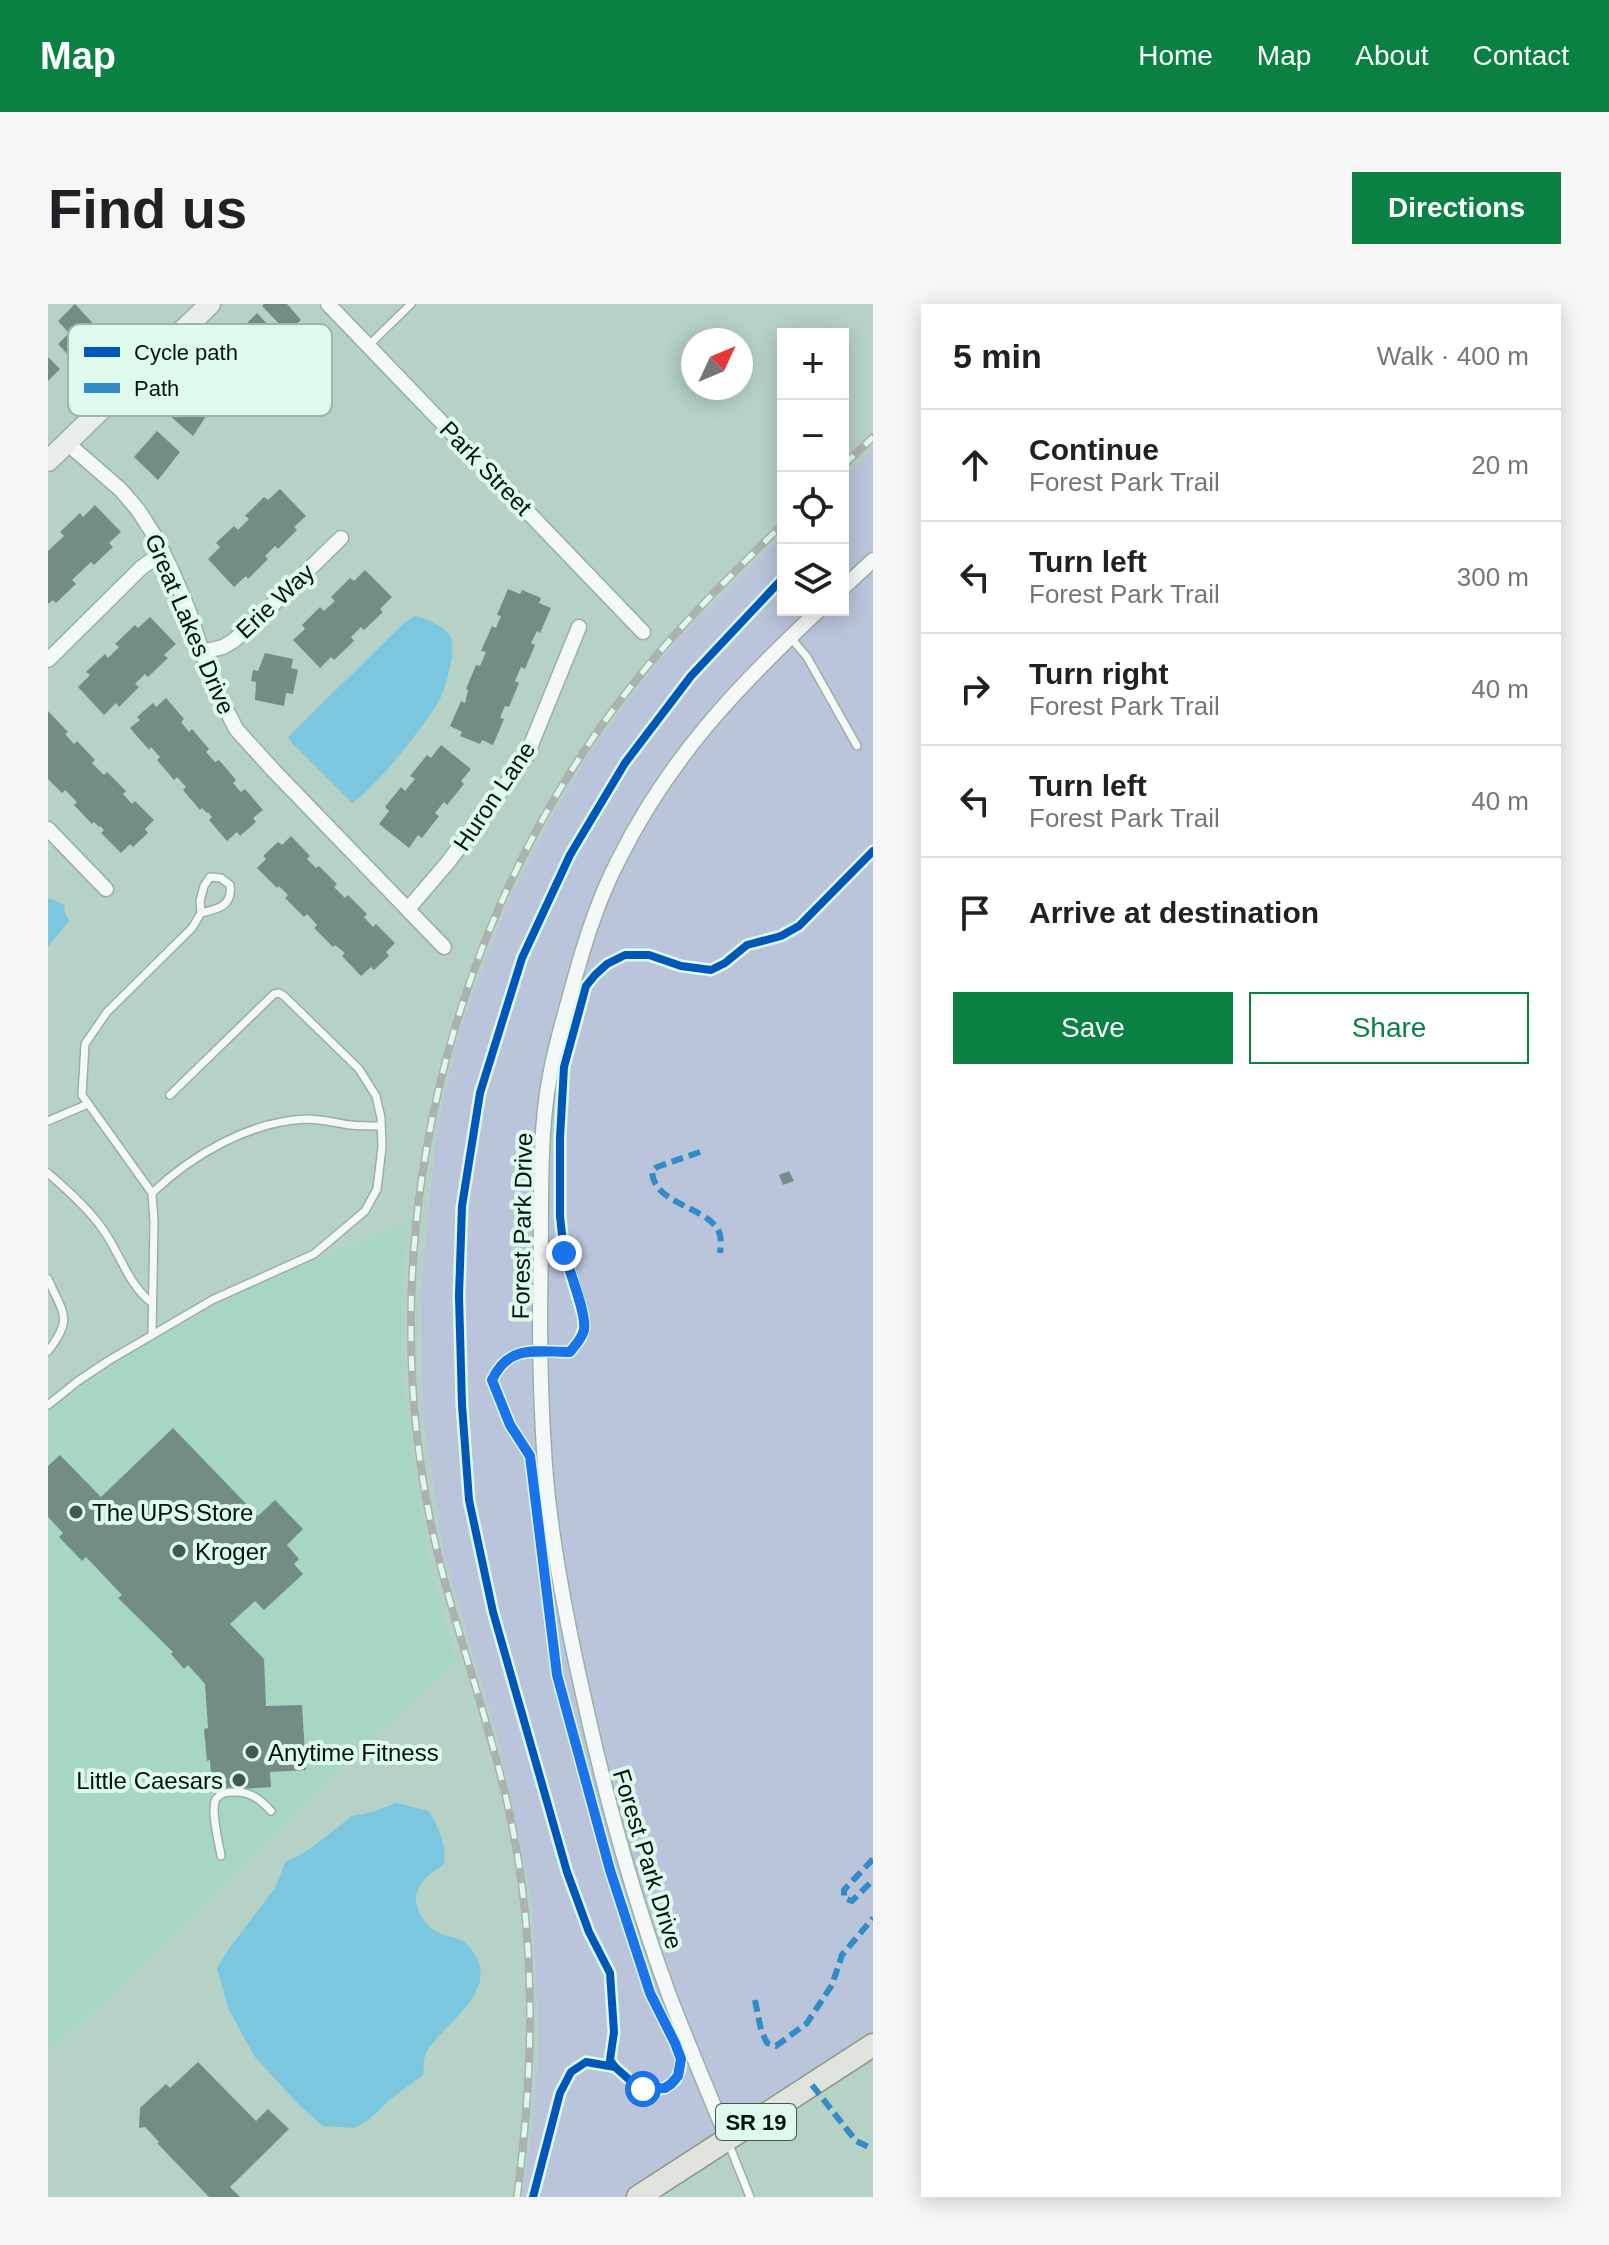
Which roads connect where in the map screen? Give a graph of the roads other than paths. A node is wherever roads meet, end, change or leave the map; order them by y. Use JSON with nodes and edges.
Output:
{"nodes":[{"id":1,"x":210,"y":304,"type":"edge"},
{"id":2,"x":328,"y":304,"type":"edge"},
{"id":3,"x":411,"y":304,"type":"edge"},
{"id":4,"x":189,"y":324,"type":"edge"},
{"id":5,"x":368,"y":346,"type":"junction"},
{"id":6,"x":95,"y":416,"type":"edge"},
{"id":7,"x":67,"y":443,"type":"junction"},
{"id":8,"x":48,"y":461,"type":"edge"},
{"id":9,"x":341,"y":538,"type":"dead end"},
{"id":10,"x":163,"y":552,"type":"junction"},
{"id":11,"x":873,"y":560,"type":"edge"},
{"id":12,"x":849,"y":582,"type":"edge"},
{"id":13,"x":813,"y":616,"type":"edge"},
{"id":14,"x":579,"y":627,"type":"dead end"},
{"id":15,"x":643,"y":632,"type":"dead end"},
{"id":16,"x":790,"y":637,"type":"junction"},
{"id":17,"x":202,"y":652,"type":"junction"},
{"id":18,"x":49,"y":658,"type":"edge"},
{"id":19,"x":857,"y":746,"type":"dead end"},
{"id":20,"x":49,"y":833,"type":"edge"},
{"id":21,"x":106,"y":889,"type":"dead end"},
{"id":22,"x":408,"y":909,"type":"junction"},
{"id":23,"x":201,"y":913,"type":"junction"},
{"id":24,"x":444,"y":947,"type":"dead end"},
{"id":25,"x":170,"y":1095,"type":"dead end"},
{"id":26,"x":88,"y":1104,"type":"junction"},
{"id":27,"x":48,"y":1121,"type":"edge"},
{"id":28,"x":381,"y":1126,"type":"junction"},
{"id":29,"x":48,"y":1173,"type":"edge"},
{"id":30,"x":152,"y":1193,"type":"junction"},
{"id":31,"x":48,"y":1279,"type":"edge"},
{"id":32,"x":152,"y":1303,"type":"junction"},
{"id":33,"x":152,"y":1335,"type":"junction"},
{"id":34,"x":48,"y":1351,"type":"edge"},
{"id":35,"x":48,"y":1405,"type":"edge"},
{"id":36,"x":271,"y":1811,"type":"dead end"},
{"id":37,"x":221,"y":1856,"type":"dead end"},
{"id":38,"x":873,"y":2045,"type":"edge"},
{"id":39,"x":728,"y":2140,"type":"junction"},
{"id":40,"x":638,"y":2197,"type":"edge"},
{"id":41,"x":750,"y":2197,"type":"edge"}],
"edges":[{"from":1,"to":4,"type":"street"},
{"from":2,"to":5,"type":"street","name":"Park Street"},
{"from":3,"to":5,"type":"lane"},
{"from":5,"to":15,"type":"street","name":"Park Street"},
{"from":6,"to":7,"type":"street"},
{"from":7,"to":8,"type":"street"},
{"from":7,"to":10,"type":"street","name":"Great Lakes Drive"},
{"from":9,"to":17,"type":"street","name":"Erie Way"},
{"from":10,"to":17,"type":"street","name":"Great Lakes Drive"},
{"from":10,"to":18,"type":"street"},
{"from":11,"to":12,"type":"street"},
{"from":13,"to":16,"type":"street","name":"Forest Park Drive"},
{"from":14,"to":22,"type":"street","name":"Huron Lane"},
{"from":16,"to":19,"type":"lane"},
{"from":16,"to":39,"type":"street","name":"Forest Park Drive"},
{"from":17,"to":22,"type":"street","name":"Great Lakes Drive"},
{"from":20,"to":21,"type":"street"},
{"from":22,"to":24,"type":"street","name":"Great Lakes Drive"},
{"from":23,"to":23,"type":"lane"},
{"from":23,"to":26,"type":"lane"},
{"from":25,"to":28,"type":"lane"},
{"from":26,"to":27,"type":"lane"},
{"from":26,"to":30,"type":"lane"},
{"from":28,"to":30,"type":"lane"},
{"from":28,"to":33,"type":"lane"},
{"from":29,"to":32,"type":"lane"},
{"from":30,"to":32,"type":"lane"},
{"from":31,"to":34,"type":"lane"},
{"from":32,"to":33,"type":"lane"},
{"from":33,"to":35,"type":"lane"},
{"from":36,"to":37,"type":"lane"},
{"from":38,"to":39,"type":"main road","number":"SR 19"},
{"from":39,"to":40,"type":"main road","number":"SR 19"},
{"from":39,"to":41,"type":"lane"}]}
